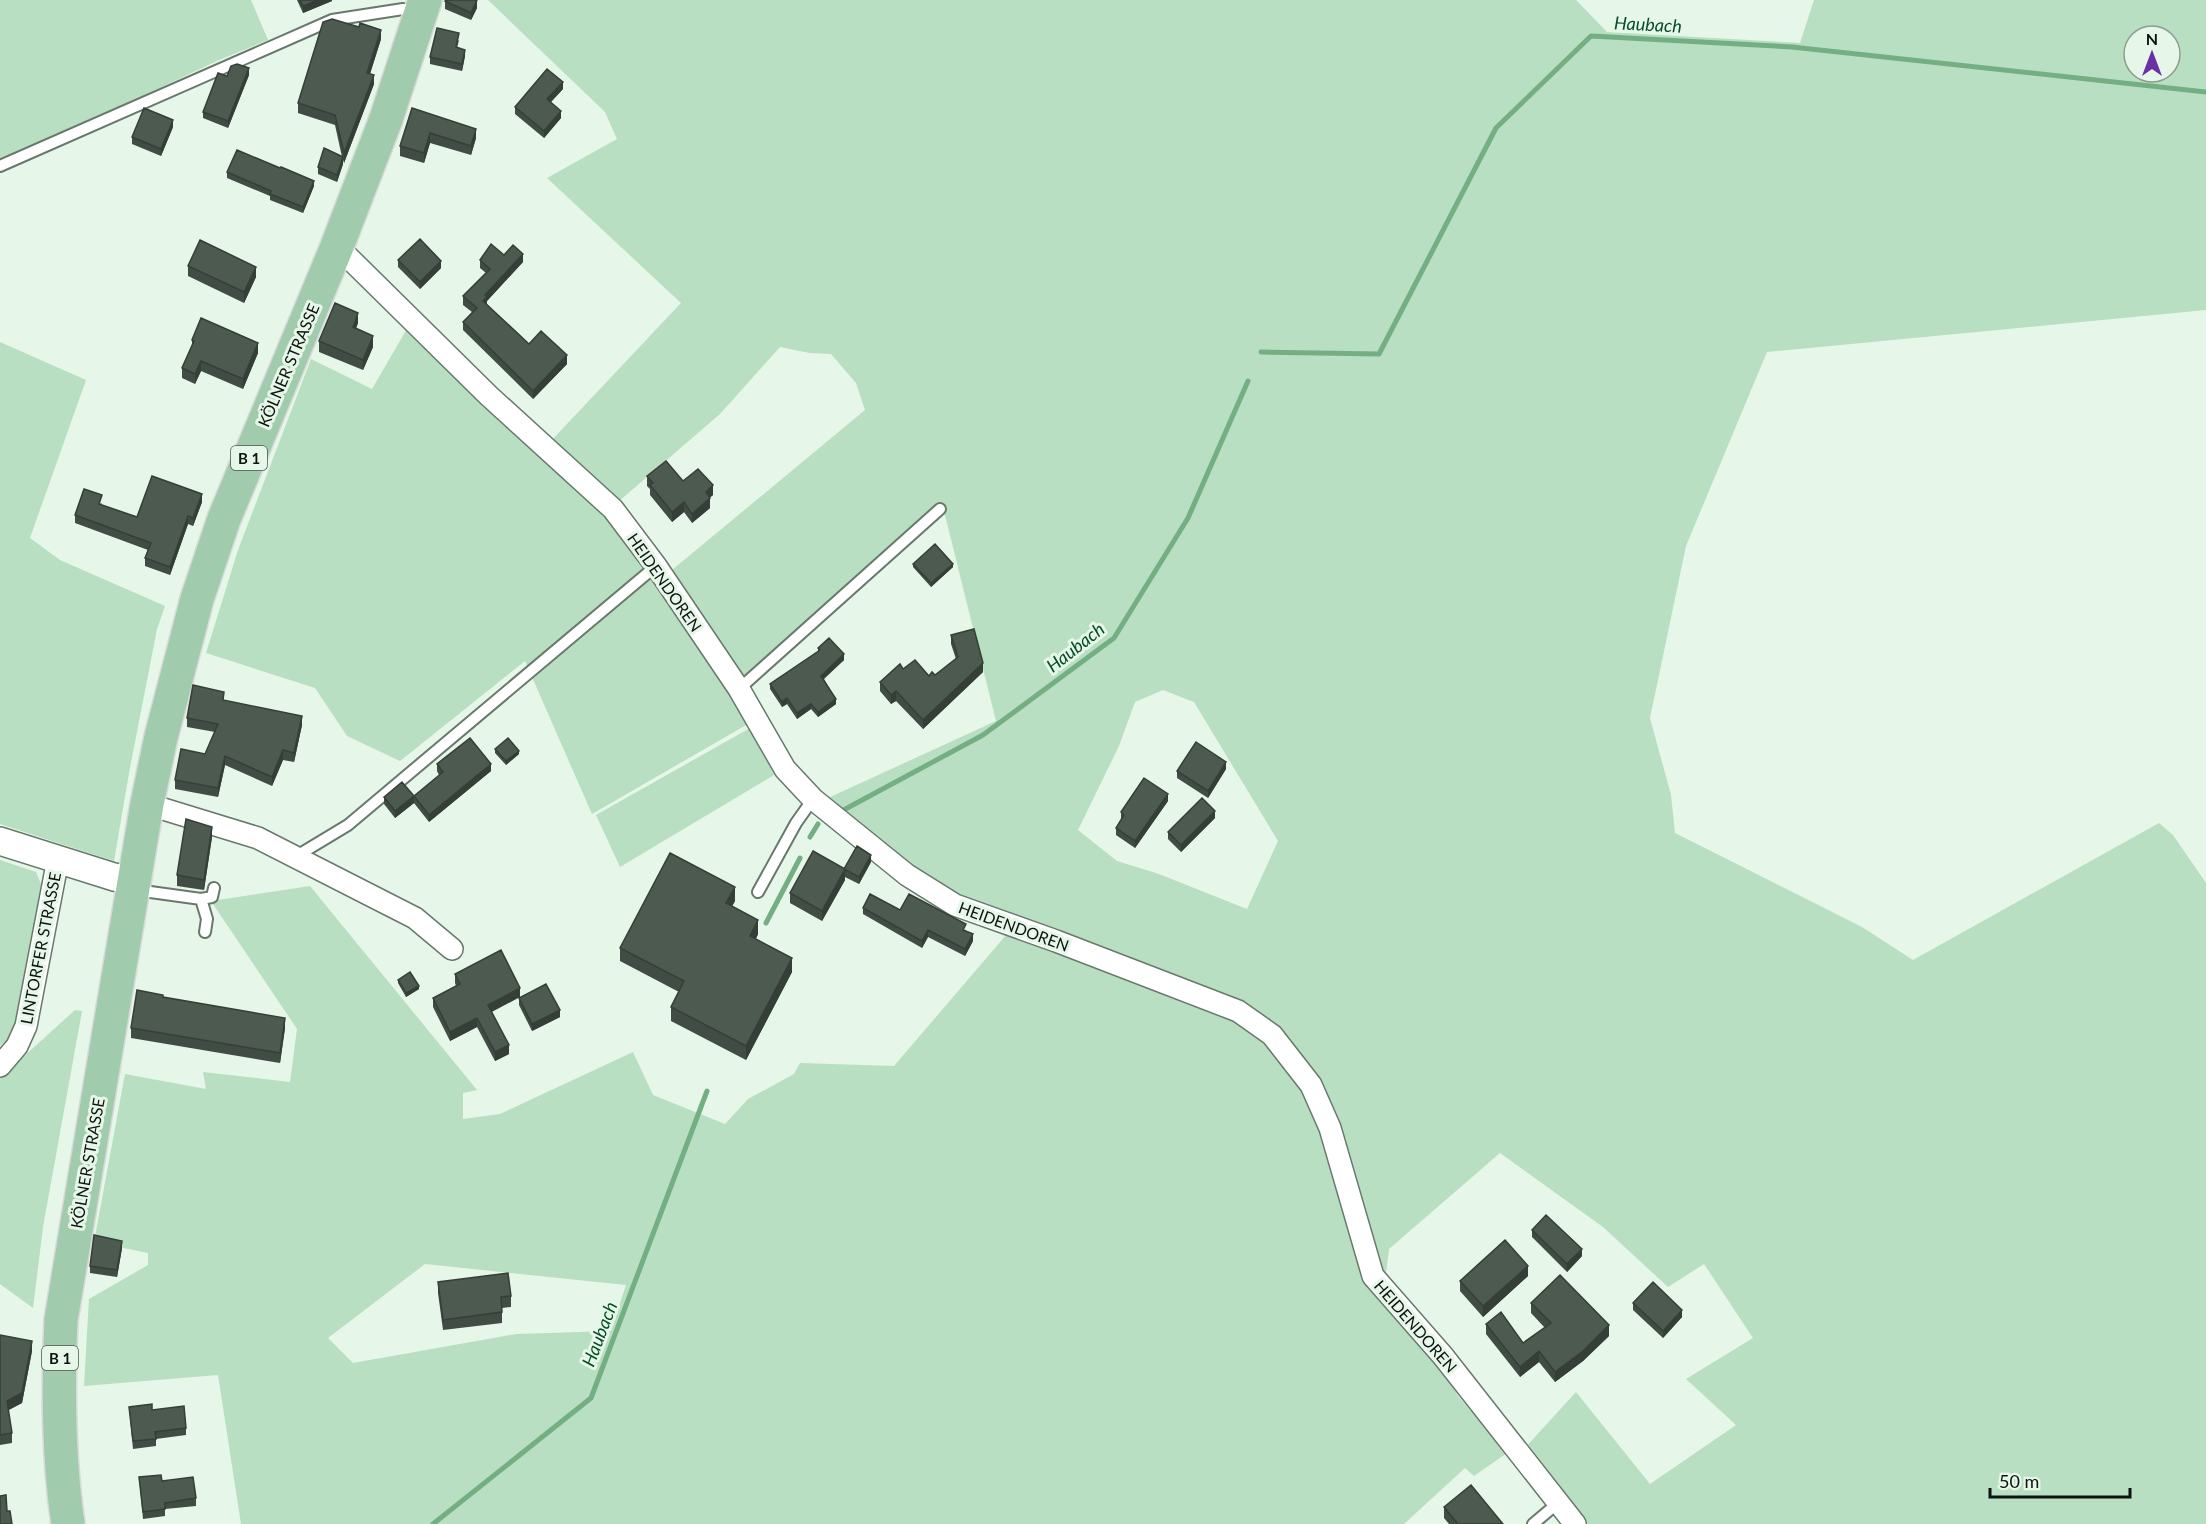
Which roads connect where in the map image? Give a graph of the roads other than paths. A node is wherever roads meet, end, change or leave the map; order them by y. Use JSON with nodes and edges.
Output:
{"nodes":[{"id":1,"x":423,"y":6,"type":"edge"},
{"id":2,"x":0,"y":166,"type":"edge"},
{"id":3,"x":336,"y":249,"type":"junction"},
{"id":4,"x":940,"y":509,"type":"dead end"},
{"id":5,"x":656,"y":566,"type":"junction"},
{"id":6,"x":739,"y":689,"type":"junction"},
{"id":7,"x":813,"y":799,"type":"junction"},
{"id":8,"x":147,"y":804,"type":"junction"},
{"id":9,"x":0,"y":841,"type":"edge"},
{"id":10,"x":295,"y":858,"type":"junction"},
{"id":11,"x":58,"y":859,"type":"junction"},
{"id":12,"x":133,"y":885,"type":"junction"},
{"id":13,"x":214,"y":888,"type":"dead end"},
{"id":14,"x":758,"y":892,"type":"dead end"},
{"id":15,"x":201,"y":900,"type":"junction"},
{"id":16,"x":206,"y":932,"type":"dead end"},
{"id":17,"x":452,"y":949,"type":"dead end"},
{"id":18,"x":0,"y":1066,"type":"edge"},
{"id":19,"x":1559,"y":1502,"type":"junction"},
{"id":20,"x":68,"y":1524,"type":"edge"},
{"id":21,"x":1533,"y":1524,"type":"edge"},
{"id":22,"x":1575,"y":1524,"type":"edge"}],
"edges":[{"from":1,"to":2,"type":"lane"},
{"from":1,"to":3,"type":"main road","name":"KÖLNER STRASSE","number":"B 1"},
{"from":3,"to":5,"type":"street","name":"HEIDENDOREN"},
{"from":3,"to":8,"type":"main road","name":"KÖLNER STRASSE","number":"B 1"},
{"from":4,"to":6,"type":"lane"},
{"from":5,"to":6,"type":"street","name":"HEIDENDOREN"},
{"from":5,"to":10,"type":"lane"},
{"from":6,"to":7,"type":"street","name":"HEIDENDOREN"},
{"from":7,"to":14,"type":"lane"},
{"from":7,"to":19,"type":"street","name":"HEIDENDOREN"},
{"from":8,"to":10,"type":"street"},
{"from":8,"to":12,"type":"main road","name":"KÖLNER STRASSE","number":"B 1"},
{"from":9,"to":11,"type":"street"},
{"from":10,"to":17,"type":"street"},
{"from":11,"to":12,"type":"street"},
{"from":11,"to":18,"type":"street","name":"LINTORFER STRASSE"},
{"from":12,"to":15,"type":"lane"},
{"from":12,"to":20,"type":"main road","name":"KÖLNER STRASSE","number":"B 1"},
{"from":13,"to":15,"type":"lane"},
{"from":15,"to":16,"type":"lane"},
{"from":19,"to":21,"type":"lane"},
{"from":19,"to":22,"type":"street","name":"HEIDENDOREN"}]}
